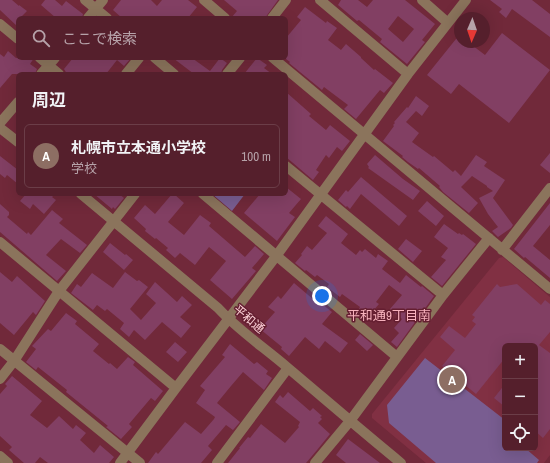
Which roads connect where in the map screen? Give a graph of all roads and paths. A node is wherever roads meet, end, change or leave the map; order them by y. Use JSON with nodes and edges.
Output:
{"nodes":[{"id":1,"x":85,"y":0,"type":"edge"},
{"id":2,"x":103,"y":0,"type":"edge"},
{"id":3,"x":204,"y":0,"type":"edge"},
{"id":4,"x":286,"y":0,"type":"edge"},
{"id":5,"x":320,"y":0,"type":"edge"},
{"id":6,"x":422,"y":0,"type":"edge"},
{"id":7,"x":466,"y":0,"type":"edge"},
{"id":8,"x":96,"y":9,"type":"junction"},
{"id":9,"x":90,"y":16,"type":"edge"},
{"id":10,"x":104,"y":16,"type":"edge"},
{"id":11,"x":223,"y":16,"type":"edge"},
{"id":12,"x":274,"y":16,"type":"edge"},
{"id":13,"x":448,"y":23,"type":"junction"},
{"id":14,"x":0,"y":24,"type":"edge"},
{"id":15,"x":16,"y":37,"type":"edge"},
{"id":16,"x":138,"y":60,"type":"edge"},
{"id":17,"x":157,"y":60,"type":"edge"},
{"id":18,"x":238,"y":60,"type":"edge"},
{"id":19,"x":275,"y":60,"type":"edge"},
{"id":20,"x":52,"y":62,"type":"edge"},
{"id":21,"x":43,"y":72,"type":"edge"},
{"id":22,"x":58,"y":72,"type":"edge"},
{"id":23,"x":128,"y":72,"type":"edge"},
{"id":24,"x":172,"y":72,"type":"edge"},
{"id":25,"x":229,"y":72,"type":"edge"},
{"id":26,"x":408,"y":74,"type":"junction"},
{"id":27,"x":16,"y":104,"type":"edge"},
{"id":28,"x":0,"y":123,"type":"edge"},
{"id":29,"x":0,"y":128,"type":"edge"},
{"id":30,"x":364,"y":134,"type":"junction"},
{"id":31,"x":16,"y":140,"type":"edge"},
{"id":32,"x":288,"y":168,"type":"edge"},
{"id":33,"x":550,"y":189,"type":"edge"},
{"id":34,"x":321,"y":194,"type":"junction"},
{"id":35,"x":83,"y":196,"type":"edge"},
{"id":36,"x":133,"y":196,"type":"edge"},
{"id":37,"x":205,"y":196,"type":"edge"},
{"id":38,"x":114,"y":221,"type":"junction"},
{"id":39,"x":489,"y":238,"type":"junction"},
{"id":40,"x":0,"y":242,"type":"edge"},
{"id":41,"x":502,"y":250,"type":"junction"},
{"id":42,"x":277,"y":255,"type":"junction"},
{"id":43,"x":550,"y":289,"type":"edge"},
{"id":44,"x":59,"y":291,"type":"junction"},
{"id":45,"x":443,"y":295,"type":"junction"},
{"id":46,"x":228,"y":320,"type":"junction"},
{"id":47,"x":0,"y":349,"type":"edge"},
{"id":48,"x":397,"y":357,"type":"junction"},
{"id":49,"x":14,"y":361,"type":"junction"},
{"id":50,"x":288,"y":368,"type":"junction"},
{"id":51,"x":0,"y":379,"type":"edge"},
{"id":52,"x":176,"y":388,"type":"junction"},
{"id":53,"x":350,"y":421,"type":"junction"},
{"id":54,"x":127,"y":453,"type":"junction"},
{"id":55,"x":0,"y":456,"type":"edge"},
{"id":56,"x":8,"y":463,"type":"edge"},
{"id":57,"x":120,"y":463,"type":"edge"},
{"id":58,"x":140,"y":463,"type":"edge"},
{"id":59,"x":217,"y":463,"type":"edge"},
{"id":60,"x":315,"y":463,"type":"edge"},
{"id":61,"x":401,"y":463,"type":"edge"}],
"edges":[{"from":1,"to":8,"type":"street"},
{"from":2,"to":8,"type":"street"},
{"from":3,"to":11,"type":"street"},
{"from":4,"to":12,"type":"street"},
{"from":5,"to":26,"type":"street"},
{"from":6,"to":13,"type":"street"},
{"from":7,"to":13,"type":"street"},
{"from":8,"to":9,"type":"street"},
{"from":8,"to":10,"type":"street"},
{"from":13,"to":26,"type":"street"},
{"from":14,"to":15,"type":"street"},
{"from":16,"to":23,"type":"street"},
{"from":17,"to":24,"type":"street"},
{"from":18,"to":25,"type":"street"},
{"from":19,"to":30,"type":"street"},
{"from":20,"to":21,"type":"street"},
{"from":20,"to":22,"type":"street"},
{"from":26,"to":30,"type":"street"},
{"from":27,"to":28,"type":"street"},
{"from":29,"to":31,"type":"street"},
{"from":30,"to":34,"type":"street"},
{"from":30,"to":39,"type":"street"},
{"from":32,"to":34,"type":"street"},
{"from":33,"to":41,"type":"street"},
{"from":34,"to":42,"type":"street"},
{"from":34,"to":45,"type":"street"},
{"from":35,"to":38,"type":"street","name":"平和通"},
{"from":36,"to":38,"type":"street"},
{"from":37,"to":42,"type":"street"},
{"from":38,"to":44,"type":"street"},
{"from":38,"to":46,"type":"street","name":"平和通"},
{"from":39,"to":41,"type":"street"},
{"from":39,"to":45,"type":"street"},
{"from":40,"to":44,"type":"street"},
{"from":41,"to":43,"type":"street"},
{"from":42,"to":46,"type":"street"},
{"from":42,"to":48,"type":"street"},
{"from":44,"to":49,"type":"street"},
{"from":44,"to":52,"type":"street"},
{"from":45,"to":48,"type":"street"},
{"from":46,"to":50,"type":"street","name":"平和通"},
{"from":46,"to":52,"type":"street"},
{"from":47,"to":49,"type":"street"},
{"from":48,"to":53,"type":"street"},
{"from":49,"to":51,"type":"street"},
{"from":49,"to":54,"type":"street"},
{"from":50,"to":53,"type":"street","name":"平和通"},
{"from":50,"to":59,"type":"street"},
{"from":52,"to":54,"type":"street"},
{"from":53,"to":60,"type":"street"},
{"from":53,"to":61,"type":"street","name":"平和通"},
{"from":54,"to":57,"type":"street"},
{"from":54,"to":58,"type":"street"},
{"from":55,"to":56,"type":"street"}]}
